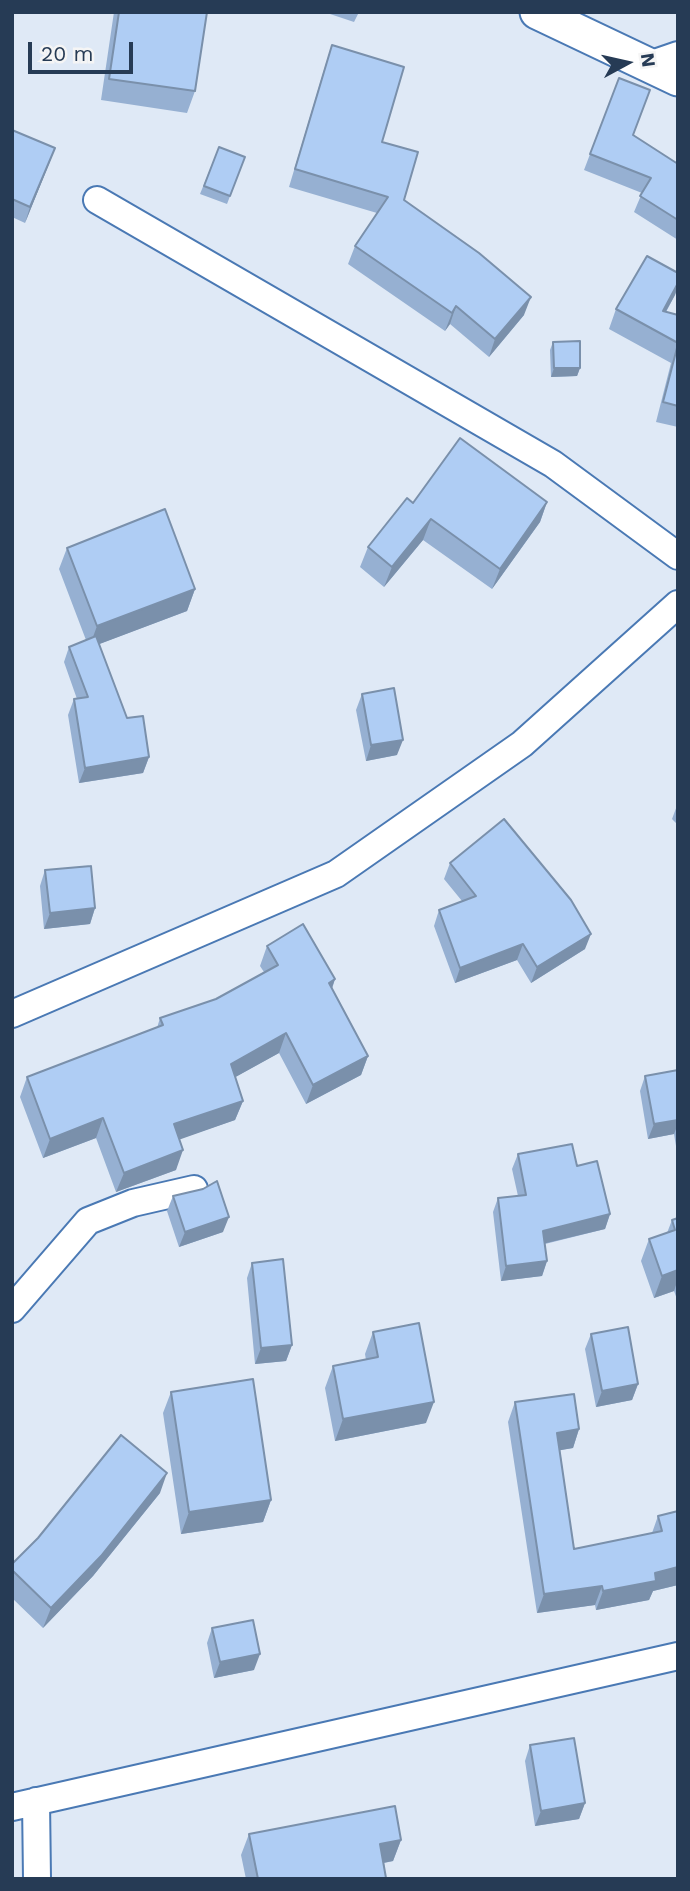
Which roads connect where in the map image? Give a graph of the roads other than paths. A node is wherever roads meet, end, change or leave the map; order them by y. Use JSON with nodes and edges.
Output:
{"nodes":[{"id":1,"x":537,"y":12,"type":"edge"},
{"id":2,"x":668,"y":66,"type":"edge"},
{"id":3,"x":97,"y":200,"type":"dead end"},
{"id":4,"x":678,"y":556,"type":"edge"},
{"id":5,"x":678,"y":604,"type":"edge"},
{"id":6,"x":12,"y":1014,"type":"edge"},
{"id":7,"x":194,"y":1189,"type":"edge"},
{"id":8,"x":12,"y":1309,"type":"edge"},
{"id":9,"x":678,"y":1656,"type":"edge"},
{"id":10,"x":24,"y":1804,"type":"edge"},
{"id":11,"x":37,"y":1879,"type":"edge"}],
"edges":[{"from":1,"to":2,"type":"street"},
{"from":3,"to":4,"type":"street"},
{"from":5,"to":6,"type":"street"},
{"from":7,"to":8,"type":"street"},
{"from":9,"to":10,"type":"street"},
{"from":10,"to":11,"type":"street"}]}
